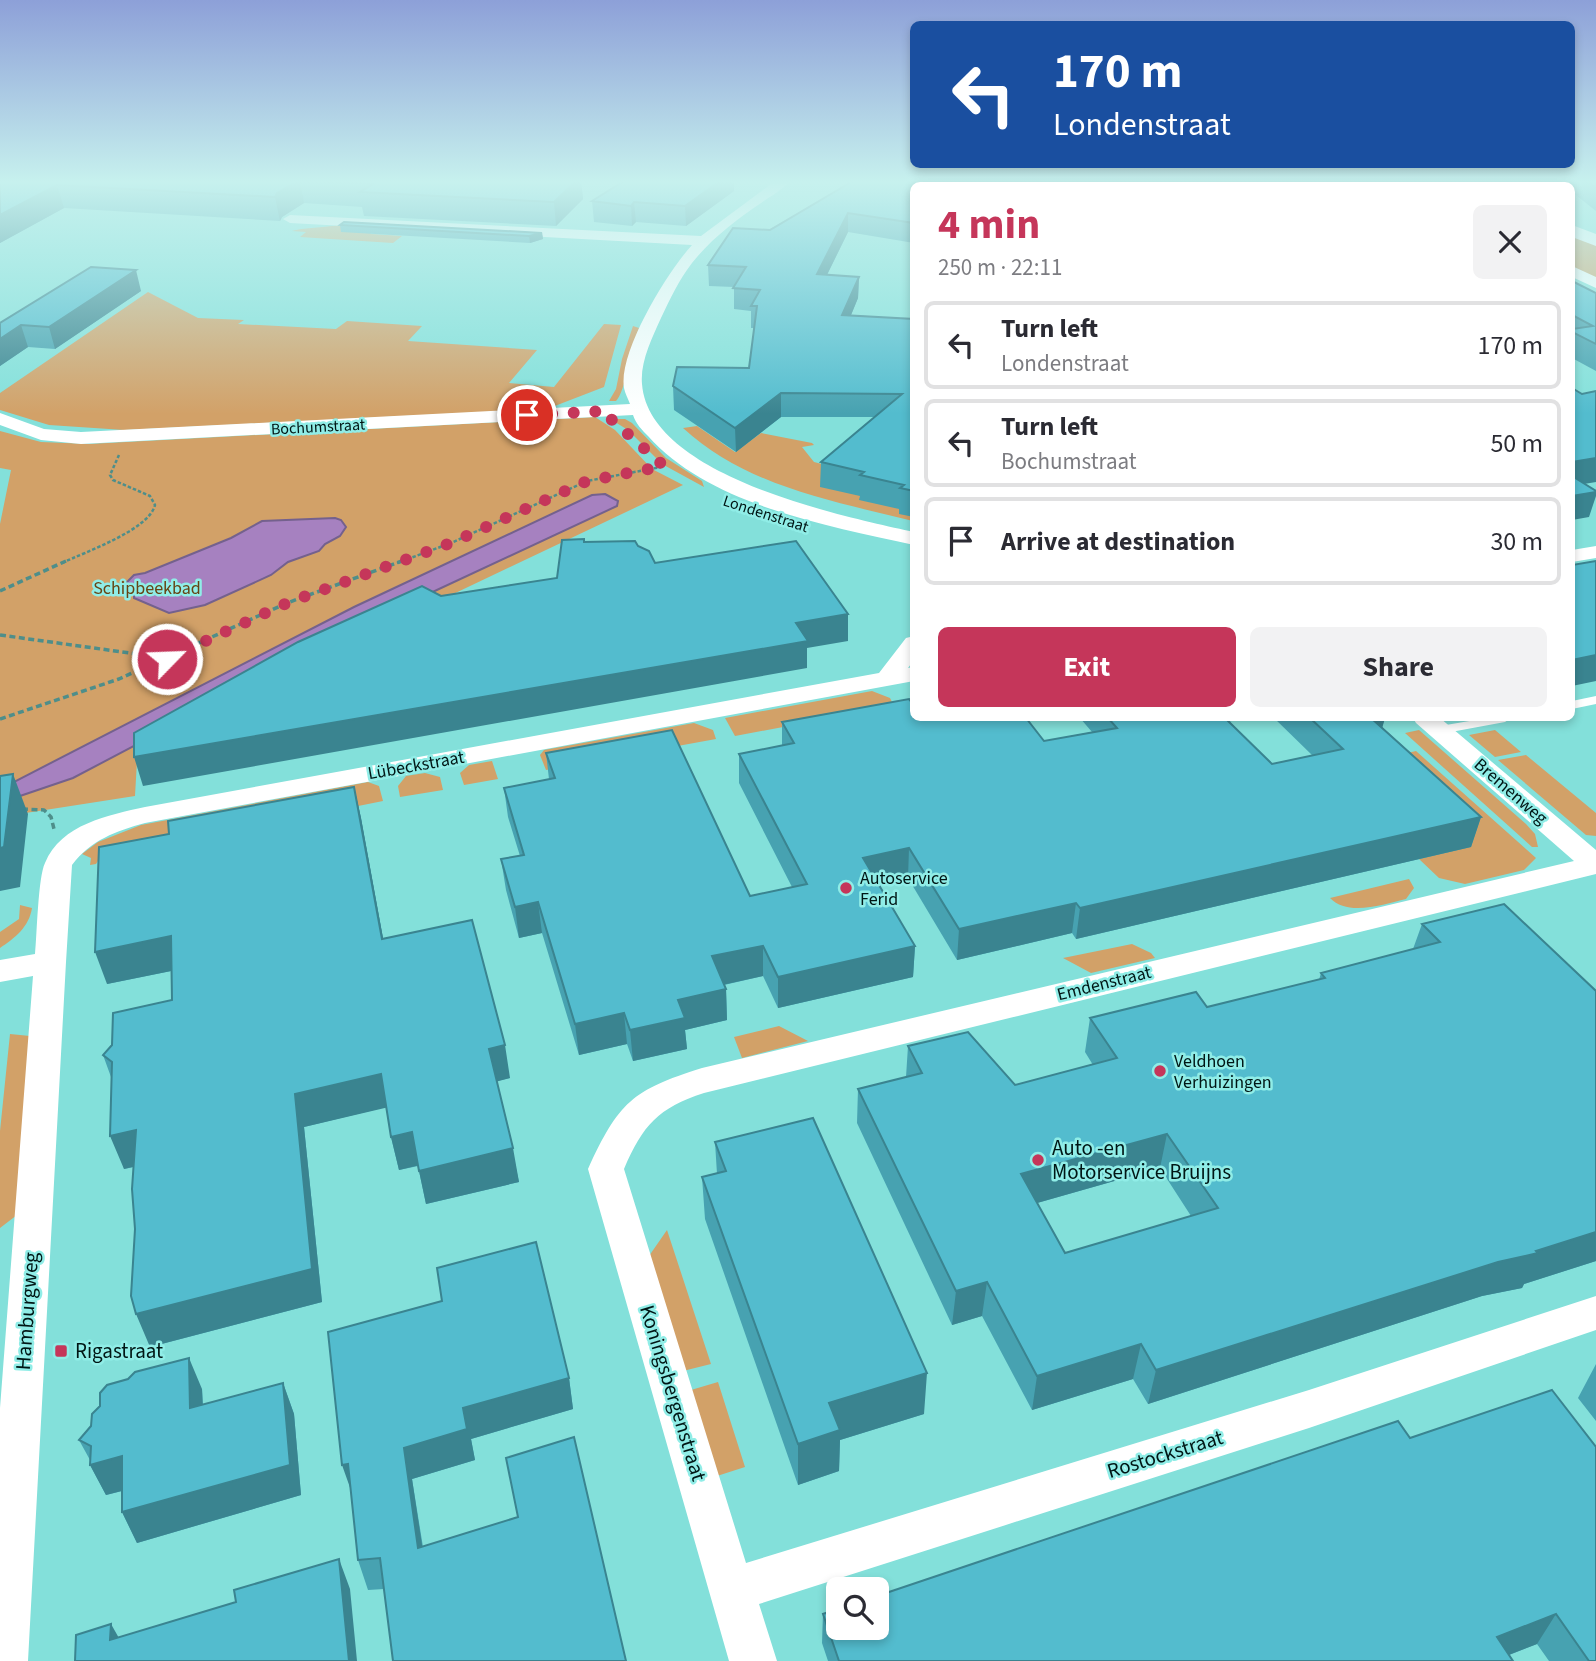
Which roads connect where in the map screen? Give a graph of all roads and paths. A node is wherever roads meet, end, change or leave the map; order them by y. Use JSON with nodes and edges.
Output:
{"nodes":[{"id":1,"x":688,"y":259,"type":"edge"},
{"id":2,"x":1575,"y":272,"type":"edge"},
{"id":3,"x":1596,"y":283,"type":"edge"},
{"id":4,"x":638,"y":409,"type":"junction"},
{"id":5,"x":0,"y":419,"type":"edge"},
{"id":6,"x":130,"y":436,"type":"junction"},
{"id":7,"x":655,"y":460,"type":"dead end"},
{"id":8,"x":910,"y":538,"type":"edge"},
{"id":9,"x":1596,"y":552,"type":"edge"},
{"id":10,"x":1575,"y":556,"type":"edge"},
{"id":11,"x":0,"y":591,"type":"edge"},
{"id":12,"x":0,"y":635,"type":"edge"},
{"id":13,"x":910,"y":648,"type":"edge"},
{"id":14,"x":167,"y":659,"type":"junction"},
{"id":15,"x":910,"y":675,"type":"edge"},
{"id":16,"x":886,"y":680,"type":"junction"},
{"id":17,"x":1596,"y":700,"type":"edge"},
{"id":18,"x":1575,"y":704,"type":"edge"},
{"id":19,"x":0,"y":719,"type":"edge"},
{"id":20,"x":1469,"y":721,"type":"edge"},
{"id":21,"x":1433,"y":724,"type":"edge"},
{"id":22,"x":12,"y":810,"type":"edge"},
{"id":23,"x":58,"y":864,"type":"junction"},
{"id":24,"x":1596,"y":865,"type":"edge"},
{"id":25,"x":50,"y":962,"type":"junction"},
{"id":26,"x":0,"y":971,"type":"edge"},
{"id":27,"x":624,"y":1127,"type":"joint"},
{"id":28,"x":1596,"y":1313,"type":"edge"},
{"id":29,"x":732,"y":1590,"type":"junction"},
{"id":30,"x":4,"y":1661,"type":"edge"},
{"id":31,"x":753,"y":1661,"type":"edge"}],
"edges":[{"from":1,"to":4,"type":"street"},
{"from":2,"to":3,"type":"street"},
{"from":4,"to":6,"type":"street","name":"Bochumstraat"},
{"from":4,"to":8,"type":"street","name":"Londenstraat"},
{"from":5,"to":6,"type":"street","name":"Bochumstraat"},
{"from":6,"to":11,"type":"path"},
{"from":7,"to":14,"type":"path"},
{"from":9,"to":10,"type":"street"},
{"from":12,"to":14,"type":"path"},
{"from":13,"to":16,"type":"street"},
{"from":14,"to":19,"type":"path"},
{"from":15,"to":16,"type":"street","name":"Lübeckstraat"},
{"from":16,"to":23,"type":"street","name":"Lübeckstraat"},
{"from":17,"to":18,"type":"lane"},
{"from":20,"to":21,"type":"lane"},
{"from":21,"to":24,"type":"street","name":"Bremenweg"},
{"from":22,"to":23,"type":"path"},
{"from":23,"to":25,"type":"street"},
{"from":24,"to":27,"type":"street","name":"Emdenstraat"},
{"from":25,"to":26,"type":"street"},
{"from":25,"to":30,"type":"street","name":"Hamburgweg"},
{"from":27,"to":29,"type":"street","name":"Koningsbergenstraat"},
{"from":28,"to":29,"type":"street","name":"Rostockstraat"},
{"from":29,"to":31,"type":"street","name":"Koningsbergenstraat"}]}
